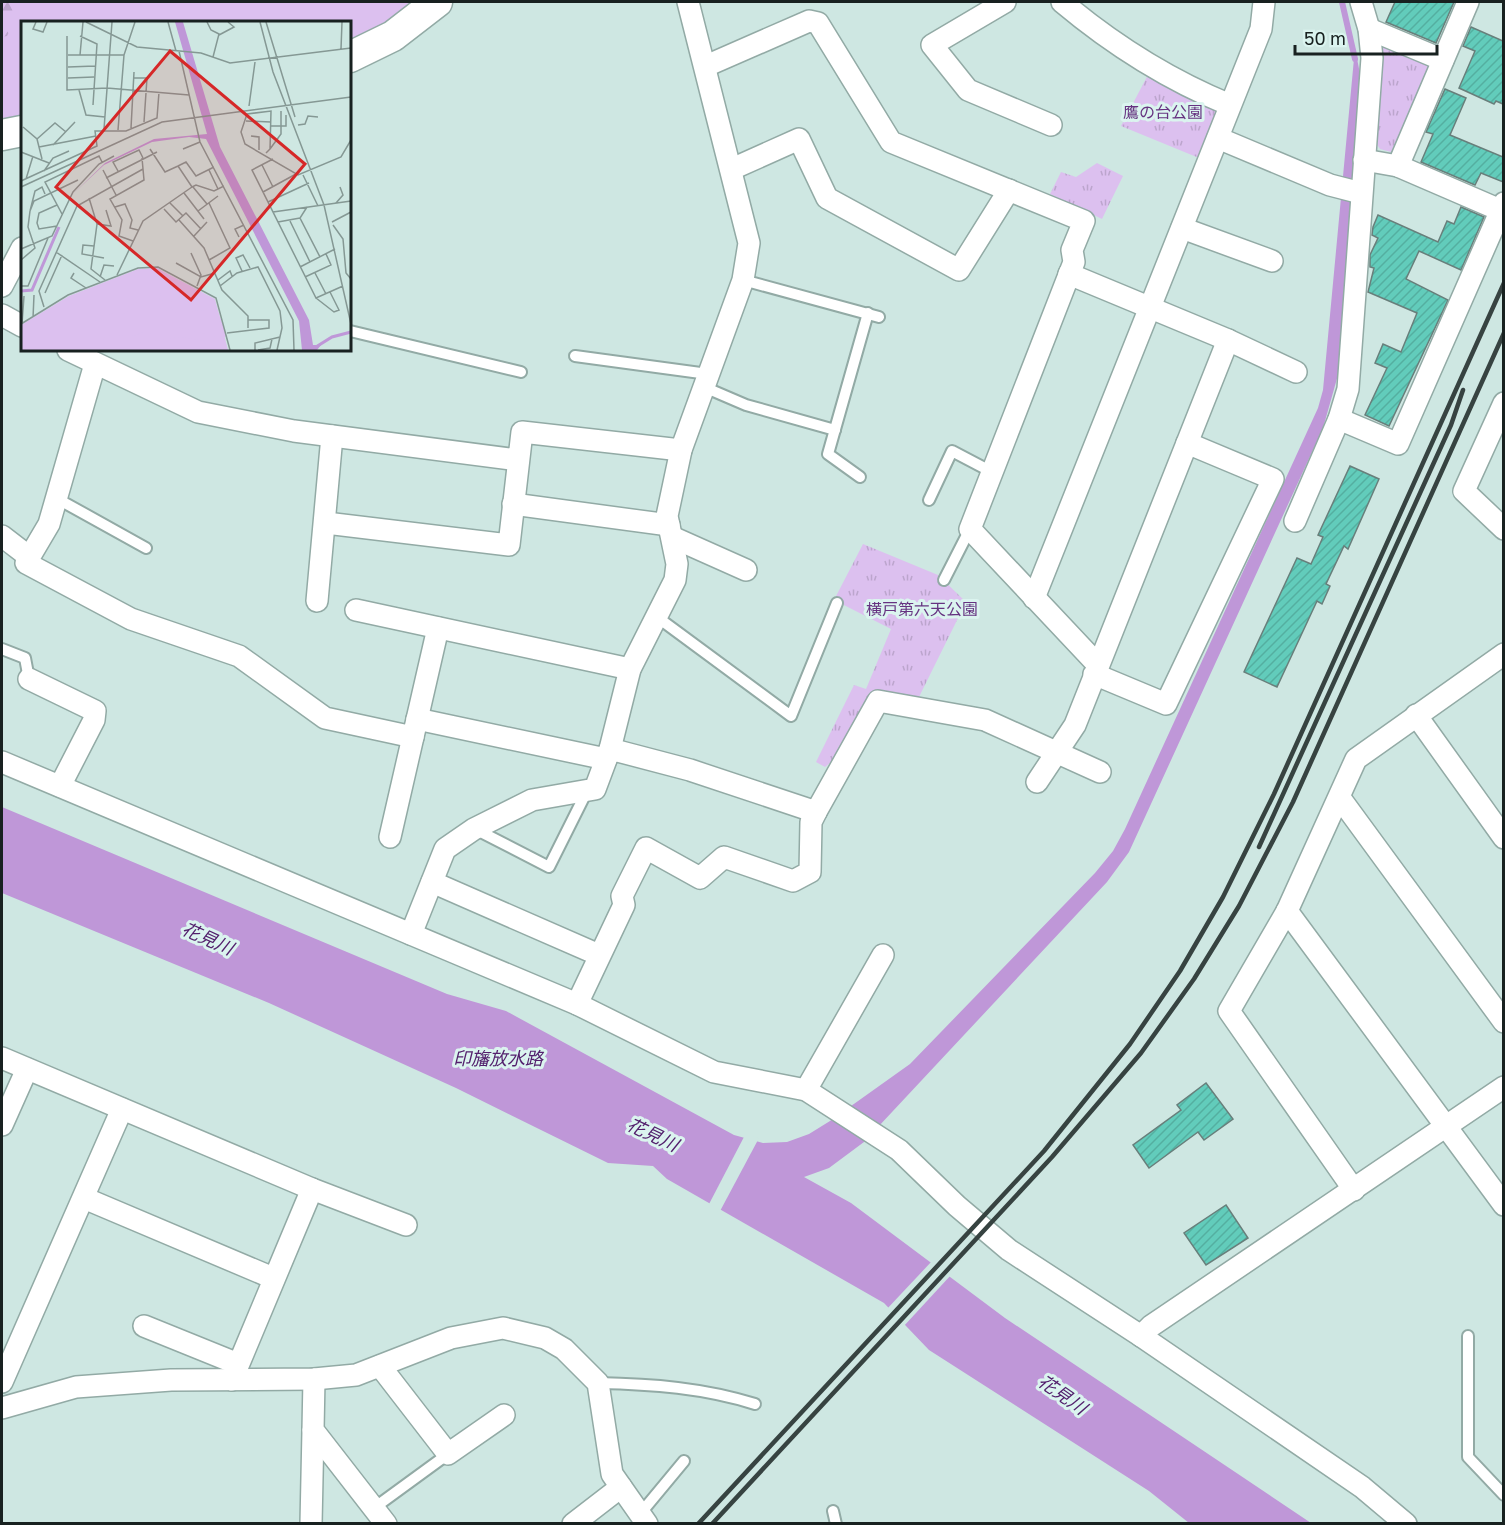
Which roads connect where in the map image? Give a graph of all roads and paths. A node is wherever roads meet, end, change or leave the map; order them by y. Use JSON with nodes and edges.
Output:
{"nodes":[{"id":1,"x":436,"y":2,"type":"edge"},
{"id":2,"x":688,"y":2,"type":"edge"},
{"id":3,"x":1005,"y":2,"type":"edge"},
{"id":4,"x":1062,"y":2,"type":"edge"},
{"id":5,"x":1264,"y":2,"type":"edge"},
{"id":6,"x":1361,"y":2,"type":"edge"},
{"id":7,"x":1468,"y":2,"type":"edge"},
{"id":8,"x":1370,"y":29,"type":"junction"},
{"id":9,"x":351,"y":57,"type":"edge"},
{"id":10,"x":1443,"y":60,"type":"junction"},
{"id":11,"x":706,"y":66,"type":"junction"},
{"id":12,"x":1230,"y":105,"type":"junction"},
{"id":13,"x":1051,"y":125,"type":"dead end"},
{"id":14,"x":21,"y":131,"type":"edge"},
{"id":15,"x":2,"y":135,"type":"edge"},
{"id":16,"x":1218,"y":138,"type":"junction"},
{"id":17,"x":1364,"y":160,"type":"junction"},
{"id":18,"x":1398,"y":166,"type":"junction"},
{"id":19,"x":732,"y":169,"type":"junction"},
{"id":20,"x":1009,"y":190,"type":"junction"},
{"id":21,"x":1358,"y":192,"type":"junction"},
{"id":22,"x":1502,"y":207,"type":"edge"},
{"id":23,"x":1182,"y":228,"type":"junction"},
{"id":24,"x":21,"y":250,"type":"edge"},
{"id":25,"x":1272,"y":261,"type":"dead end"},
{"id":26,"x":1069,"y":274,"type":"junction"},
{"id":27,"x":743,"y":280,"type":"junction"},
{"id":28,"x":2,"y":286,"type":"edge"},
{"id":29,"x":1150,"y":309,"type":"junction"},
{"id":30,"x":868,"y":313,"type":"junction"},
{"id":31,"x":879,"y":316,"type":"dead end"},
{"id":32,"x":351,"y":331,"type":"edge"},
{"id":33,"x":1228,"y":340,"type":"junction"},
{"id":34,"x":70,"y":351,"type":"edge"},
{"id":35,"x":575,"y":356,"type":"dead end"},
{"id":36,"x":95,"y":364,"type":"junction"},
{"id":37,"x":521,"y":372,"type":"dead end"},
{"id":38,"x":1296,"y":372,"type":"dead end"},
{"id":39,"x":706,"y":381,"type":"junction"},
{"id":40,"x":1503,"y":402,"type":"edge"},
{"id":41,"x":1339,"y":419,"type":"junction"},
{"id":42,"x":835,"y":430,"type":"junction"},
{"id":43,"x":332,"y":436,"type":"junction"},
{"id":44,"x":1187,"y":443,"type":"junction"},
{"id":45,"x":681,"y":450,"type":"junction"},
{"id":46,"x":518,"y":460,"type":"junction"},
{"id":47,"x":992,"y":472,"type":"junction"},
{"id":48,"x":860,"y":477,"type":"dead end"},
{"id":49,"x":57,"y":498,"type":"junction"},
{"id":50,"x":929,"y":500,"type":"dead end"},
{"id":51,"x":513,"y":504,"type":"junction"},
{"id":52,"x":1295,"y":521,"type":"dead end"},
{"id":53,"x":326,"y":523,"type":"junction"},
{"id":54,"x":970,"y":529,"type":"junction"},
{"id":55,"x":1503,"y":529,"type":"edge"},
{"id":56,"x":670,"y":531,"type":"junction"},
{"id":57,"x":2,"y":537,"type":"edge"},
{"id":58,"x":146,"y":548,"type":"dead end"},
{"id":59,"x":28,"y":556,"type":"junction"},
{"id":60,"x":746,"y":570,"type":"dead end"},
{"id":61,"x":944,"y":580,"type":"dead end"},
{"id":62,"x":1034,"y":598,"type":"junction"},
{"id":63,"x":317,"y":601,"type":"dead end"},
{"id":64,"x":837,"y":603,"type":"dead end"},
{"id":65,"x":356,"y":610,"type":"dead end"},
{"id":66,"x":657,"y":617,"type":"junction"},
{"id":67,"x":438,"y":628,"type":"junction"},
{"id":68,"x":2,"y":649,"type":"edge"},
{"id":69,"x":1503,"y":654,"type":"edge"},
{"id":70,"x":630,"y":669,"type":"junction"},
{"id":71,"x":1096,"y":670,"type":"junction"},
{"id":72,"x":29,"y":679,"type":"joint"},
{"id":73,"x":1416,"y":716,"type":"junction"},
{"id":74,"x":415,"y":728,"type":"junction"},
{"id":75,"x":1056,"y":753,"type":"junction"},
{"id":76,"x":608,"y":754,"type":"junction"},
{"id":77,"x":2,"y":762,"type":"edge"},
{"id":78,"x":1100,"y":772,"type":"dead end"},
{"id":79,"x":1037,"y":782,"type":"dead end"},
{"id":80,"x":60,"y":786,"type":"junction"},
{"id":81,"x":587,"y":790,"type":"junction"},
{"id":82,"x":1340,"y":798,"type":"junction"},
{"id":83,"x":816,"y":812,"type":"junction"},
{"id":84,"x":474,"y":829,"type":"junction"},
{"id":85,"x":390,"y":837,"type":"dead end"},
{"id":86,"x":1503,"y":838,"type":"edge"},
{"id":87,"x":432,"y":882,"type":"junction"},
{"id":88,"x":1287,"y":911,"type":"junction"},
{"id":89,"x":411,"y":934,"type":"junction"},
{"id":90,"x":599,"y":955,"type":"junction"},
{"id":91,"x":883,"y":955,"type":"dead end"},
{"id":92,"x":577,"y":1004,"type":"junction"},
{"id":93,"x":1503,"y":1022,"type":"edge"},
{"id":94,"x":2,"y":1058,"type":"edge"},
{"id":95,"x":27,"y":1069,"type":"junction"},
{"id":96,"x":1503,"y":1087,"type":"edge"},
{"id":97,"x":806,"y":1090,"type":"junction"},
{"id":98,"x":122,"y":1109,"type":"junction"},
{"id":99,"x":2,"y":1125,"type":"edge"},
{"id":100,"x":1447,"y":1126,"type":"junction"},
{"id":101,"x":312,"y":1189,"type":"junction"},
{"id":102,"x":1354,"y":1190,"type":"junction"},
{"id":103,"x":84,"y":1198,"type":"junction"},
{"id":104,"x":1503,"y":1205,"type":"edge"},
{"id":105,"x":406,"y":1225,"type":"dead end"},
{"id":106,"x":273,"y":1278,"type":"junction"},
{"id":107,"x":144,"y":1326,"type":"dead end"},
{"id":108,"x":10,"y":1336,"type":"edge"},
{"id":109,"x":1141,"y":1336,"type":"junction"},
{"id":110,"x":1467,"y":1336,"type":"dead end"},
{"id":111,"x":380,"y":1366,"type":"junction"},
{"id":112,"x":235,"y":1372,"type":"junction"},
{"id":113,"x":314,"y":1379,"type":"junction"},
{"id":114,"x":2,"y":1382,"type":"edge"},
{"id":115,"x":598,"y":1383,"type":"junction"},
{"id":116,"x":755,"y":1404,"type":"dead end"},
{"id":117,"x":2,"y":1408,"type":"edge"},
{"id":118,"x":504,"y":1415,"type":"dead end"},
{"id":119,"x":313,"y":1430,"type":"junction"},
{"id":120,"x":448,"y":1454,"type":"junction"},
{"id":121,"x":684,"y":1461,"type":"dead end"},
{"id":122,"x":621,"y":1487,"type":"junction"},
{"id":123,"x":1503,"y":1494,"type":"edge"},
{"id":124,"x":833,"y":1511,"type":"dead end"},
{"id":125,"x":380,"y":1516,"type":"edge"},
{"id":126,"x":644,"y":1519,"type":"edge"},
{"id":127,"x":310,"y":1524,"type":"edge"},
{"id":128,"x":573,"y":1524,"type":"edge"},
{"id":129,"x":836,"y":1524,"type":"edge"},
{"id":130,"x":1406,"y":1524,"type":"edge"}],
"edges":[{"from":1,"to":9,"type":"street"},
{"from":2,"to":11,"type":"street"},
{"from":3,"to":13,"type":"street"},
{"from":4,"to":12,"type":"street"},
{"from":5,"to":12,"type":"street"},
{"from":6,"to":8,"type":"street"},
{"from":7,"to":10,"type":"street"},
{"from":8,"to":10,"type":"street"},
{"from":8,"to":17,"type":"street"},
{"from":10,"to":18,"type":"street"},
{"from":11,"to":19,"type":"street"},
{"from":11,"to":20,"type":"street"},
{"from":12,"to":16,"type":"street"},
{"from":14,"to":15,"type":"street"},
{"from":16,"to":21,"type":"street"},
{"from":16,"to":23,"type":"street"},
{"from":17,"to":18,"type":"street"},
{"from":17,"to":21,"type":"street"},
{"from":18,"to":22,"type":"street"},
{"from":19,"to":20,"type":"street"},
{"from":19,"to":27,"type":"street"},
{"from":20,"to":26,"type":"street"},
{"from":21,"to":41,"type":"street"},
{"from":22,"to":41,"type":"street"},
{"from":23,"to":25,"type":"street"},
{"from":23,"to":29,"type":"street"},
{"from":24,"to":28,"type":"street"},
{"from":26,"to":29,"type":"street"},
{"from":26,"to":47,"type":"street"},
{"from":27,"to":30,"type":"lane"},
{"from":27,"to":39,"type":"street"},
{"from":29,"to":33,"type":"street"},
{"from":29,"to":62,"type":"street"},
{"from":30,"to":31,"type":"lane"},
{"from":30,"to":42,"type":"lane"},
{"from":32,"to":37,"type":"lane"},
{"from":33,"to":38,"type":"street"},
{"from":33,"to":44,"type":"street"},
{"from":34,"to":36,"type":"street"},
{"from":35,"to":39,"type":"lane"},
{"from":36,"to":43,"type":"street"},
{"from":36,"to":49,"type":"street"},
{"from":39,"to":42,"type":"lane"},
{"from":39,"to":45,"type":"street"},
{"from":40,"to":55,"type":"street"},
{"from":41,"to":52,"type":"street"},
{"from":42,"to":48,"type":"lane"},
{"from":43,"to":46,"type":"street"},
{"from":43,"to":53,"type":"street"},
{"from":44,"to":71,"type":"street"},
{"from":44,"to":71,"type":"street"},
{"from":45,"to":46,"type":"street"},
{"from":45,"to":56,"type":"street"},
{"from":46,"to":51,"type":"street"},
{"from":47,"to":50,"type":"lane"},
{"from":47,"to":54,"type":"street"},
{"from":49,"to":58,"type":"lane"},
{"from":49,"to":59,"type":"street"},
{"from":51,"to":53,"type":"street"},
{"from":51,"to":56,"type":"street"},
{"from":53,"to":63,"type":"street"},
{"from":54,"to":61,"type":"lane"},
{"from":54,"to":62,"type":"street"},
{"from":56,"to":60,"type":"street"},
{"from":56,"to":66,"type":"street"},
{"from":57,"to":59,"type":"street"},
{"from":59,"to":74,"type":"street"},
{"from":62,"to":71,"type":"street"},
{"from":64,"to":66,"type":"lane"},
{"from":65,"to":67,"type":"street"},
{"from":66,"to":70,"type":"street"},
{"from":67,"to":70,"type":"street"},
{"from":67,"to":74,"type":"street"},
{"from":68,"to":72,"type":"lane"},
{"from":69,"to":73,"type":"street"},
{"from":70,"to":76,"type":"street"},
{"from":71,"to":75,"type":"street"},
{"from":72,"to":80,"type":"street"},
{"from":73,"to":82,"type":"street"},
{"from":73,"to":86,"type":"street"},
{"from":74,"to":76,"type":"street"},
{"from":74,"to":85,"type":"street"},
{"from":75,"to":78,"type":"street"},
{"from":75,"to":79,"type":"street"},
{"from":75,"to":83,"type":"street"},
{"from":76,"to":81,"type":"street"},
{"from":76,"to":83,"type":"street"},
{"from":77,"to":80,"type":"street"},
{"from":80,"to":89,"type":"street"},
{"from":81,"to":84,"type":"street"},
{"from":81,"to":84,"type":"lane"},
{"from":82,"to":88,"type":"street"},
{"from":82,"to":93,"type":"street"},
{"from":83,"to":90,"type":"street"},
{"from":84,"to":87,"type":"street"},
{"from":87,"to":89,"type":"street"},
{"from":87,"to":90,"type":"street"},
{"from":88,"to":100,"type":"street"},
{"from":88,"to":102,"type":"street"},
{"from":89,"to":92,"type":"street"},
{"from":90,"to":92,"type":"street"},
{"from":91,"to":97,"type":"street"},
{"from":92,"to":97,"type":"street"},
{"from":94,"to":95,"type":"street"},
{"from":95,"to":98,"type":"street"},
{"from":95,"to":99,"type":"street"},
{"from":96,"to":100,"type":"street"},
{"from":97,"to":109,"type":"street"},
{"from":98,"to":101,"type":"street"},
{"from":98,"to":103,"type":"street"},
{"from":100,"to":102,"type":"street"},
{"from":100,"to":104,"type":"street"},
{"from":101,"to":105,"type":"street"},
{"from":101,"to":106,"type":"street"},
{"from":102,"to":109,"type":"street"},
{"from":103,"to":106,"type":"street"},
{"from":103,"to":108,"type":"street"},
{"from":106,"to":112,"type":"street"},
{"from":107,"to":112,"type":"street"},
{"from":108,"to":114,"type":"street"},
{"from":109,"to":130,"type":"street"},
{"from":110,"to":123,"type":"lane"},
{"from":111,"to":113,"type":"street"},
{"from":111,"to":115,"type":"street"},
{"from":111,"to":120,"type":"street"},
{"from":112,"to":113,"type":"street"},
{"from":112,"to":117,"type":"street"},
{"from":113,"to":119,"type":"street"},
{"from":115,"to":116,"type":"lane"},
{"from":115,"to":122,"type":"street"},
{"from":118,"to":120,"type":"street"},
{"from":119,"to":125,"type":"street"},
{"from":119,"to":127,"type":"street"},
{"from":120,"to":125,"type":"lane"},
{"from":121,"to":126,"type":"lane"},
{"from":122,"to":126,"type":"street"},
{"from":122,"to":128,"type":"street"},
{"from":124,"to":129,"type":"lane"}]}
